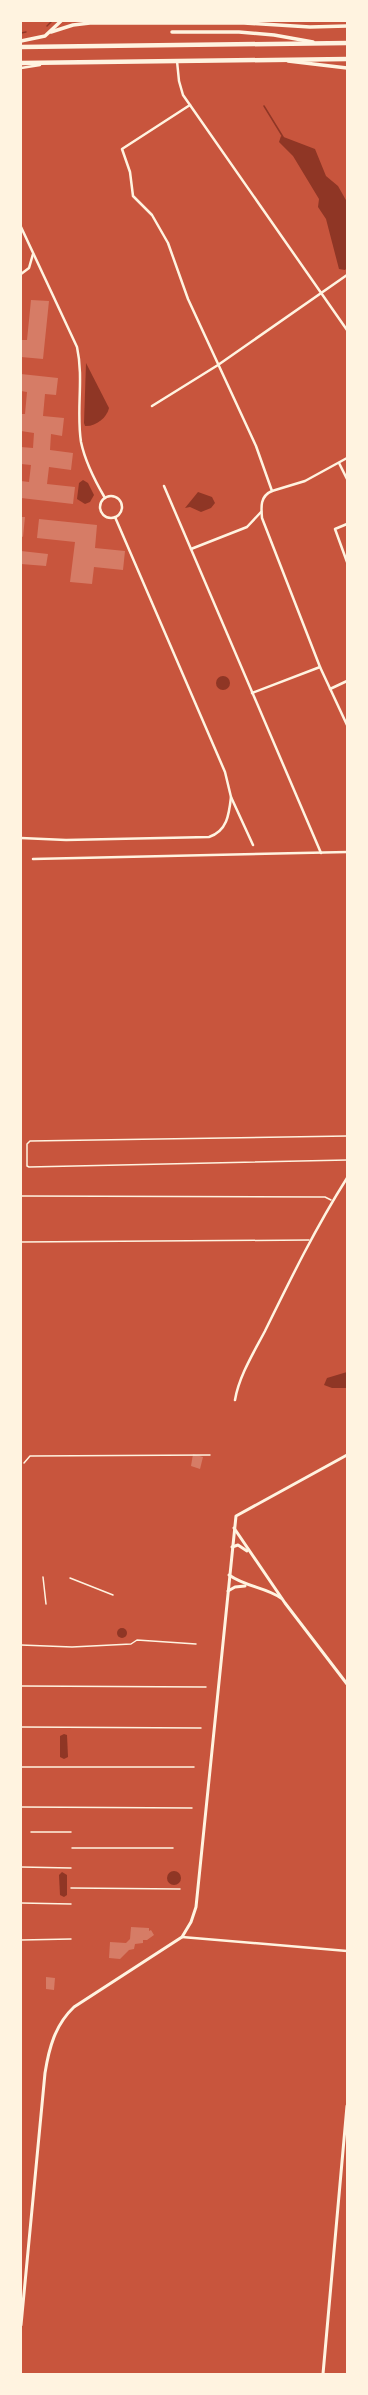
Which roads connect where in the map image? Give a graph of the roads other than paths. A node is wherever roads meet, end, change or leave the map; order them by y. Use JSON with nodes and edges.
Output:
{"nodes":[{"id":1,"x":61,"y":21,"type":"edge"},
{"id":2,"x":118,"y":21,"type":"edge"},
{"id":3,"x":282,"y":21,"type":"edge"},
{"id":4,"x":126,"y":23,"type":"junction"},
{"id":5,"x":266,"y":23,"type":"junction"},
{"id":6,"x":347,"y":26,"type":"edge"},
{"id":7,"x":51,"y":32,"type":"junction"},
{"id":8,"x":172,"y":32,"type":"dead end"},
{"id":9,"x":21,"y":41,"type":"edge"},
{"id":10,"x":322,"y":43,"type":"junction"},
{"id":11,"x":347,"y":43,"type":"edge"},
{"id":12,"x":21,"y":47,"type":"edge"},
{"id":13,"x":347,"y":59,"type":"edge"},
{"id":14,"x":177,"y":60,"type":"junction"},
{"id":15,"x":280,"y":60,"type":"junction"},
{"id":16,"x":21,"y":63,"type":"edge"},
{"id":17,"x":50,"y":63,"type":"junction"},
{"id":18,"x":21,"y":68,"type":"edge"},
{"id":19,"x":347,"y":68,"type":"edge"},
{"id":20,"x":190,"y":105,"type":"junction"},
{"id":21,"x":21,"y":227,"type":"edge"},
{"id":22,"x":33,"y":252,"type":"junction"},
{"id":23,"x":21,"y":274,"type":"edge"},
{"id":24,"x":347,"y":275,"type":"edge"},
{"id":25,"x":321,"y":295,"type":"junction"},
{"id":26,"x":347,"y":330,"type":"edge"},
{"id":27,"x":218,"y":365,"type":"junction"},
{"id":28,"x":152,"y":406,"type":"dead end"},
{"id":29,"x":347,"y":458,"type":"edge"},
{"id":30,"x":339,"y":463,"type":"junction"},
{"id":31,"x":347,"y":479,"type":"edge"},
{"id":32,"x":164,"y":486,"type":"dead end"},
{"id":33,"x":272,"y":491,"type":"junction"},
{"id":34,"x":104,"y":498,"type":"junction"},
{"id":35,"x":261,"y":512,"type":"junction"},
{"id":36,"x":115,"y":517,"type":"junction"},
{"id":37,"x":347,"y":524,"type":"edge"},
{"id":38,"x":191,"y":549,"type":"junction"},
{"id":39,"x":347,"y":562,"type":"edge"},
{"id":40,"x":320,"y":667,"type":"junction"},
{"id":41,"x":347,"y":681,"type":"edge"},
{"id":42,"x":330,"y":689,"type":"junction"},
{"id":43,"x":252,"y":693,"type":"junction"},
{"id":44,"x":347,"y":725,"type":"edge"},
{"id":45,"x":231,"y":797,"type":"junction"},
{"id":46,"x":21,"y":838,"type":"edge"},
{"id":47,"x":253,"y":845,"type":"dead end"},
{"id":48,"x":347,"y":852,"type":"edge"},
{"id":49,"x":321,"y":853,"type":"junction"},
{"id":50,"x":33,"y":859,"type":"dead end"},
{"id":51,"x":347,"y":1136,"type":"edge"},
{"id":52,"x":347,"y":1160,"type":"edge"},
{"id":53,"x":347,"y":1178,"type":"edge"},
{"id":54,"x":21,"y":1196,"type":"edge"},
{"id":55,"x":331,"y":1200,"type":"junction"},
{"id":56,"x":309,"y":1240,"type":"junction"},
{"id":57,"x":21,"y":1242,"type":"edge"},
{"id":58,"x":235,"y":1400,"type":"dead end"},
{"id":59,"x":210,"y":1455,"type":"dead end"},
{"id":60,"x":347,"y":1455,"type":"edge"},
{"id":61,"x":24,"y":1463,"type":"dead end"},
{"id":62,"x":234,"y":1527,"type":"junction"},
{"id":63,"x":232,"y":1546,"type":"junction"},
{"id":64,"x":250,"y":1554,"type":"junction"},
{"id":65,"x":229,"y":1575,"type":"junction"},
{"id":66,"x":43,"y":1577,"type":"dead end"},
{"id":67,"x":70,"y":1578,"type":"dead end"},
{"id":68,"x":246,"y":1585,"type":"junction"},
{"id":69,"x":227,"y":1592,"type":"junction"},
{"id":70,"x":113,"y":1595,"type":"dead end"},
{"id":71,"x":285,"y":1603,"type":"junction"},
{"id":72,"x":46,"y":1604,"type":"dead end"},
{"id":73,"x":196,"y":1644,"type":"dead end"},
{"id":74,"x":21,"y":1645,"type":"edge"},
{"id":75,"x":347,"y":1684,"type":"edge"},
{"id":76,"x":21,"y":1686,"type":"edge"},
{"id":77,"x":206,"y":1687,"type":"dead end"},
{"id":78,"x":21,"y":1727,"type":"edge"},
{"id":79,"x":201,"y":1728,"type":"dead end"},
{"id":80,"x":21,"y":1767,"type":"edge"},
{"id":81,"x":194,"y":1767,"type":"dead end"},
{"id":82,"x":21,"y":1807,"type":"edge"},
{"id":83,"x":192,"y":1808,"type":"dead end"},
{"id":84,"x":31,"y":1832,"type":"dead end"},
{"id":85,"x":71,"y":1832,"type":"dead end"},
{"id":86,"x":72,"y":1848,"type":"dead end"},
{"id":87,"x":173,"y":1848,"type":"dead end"},
{"id":88,"x":21,"y":1866,"type":"edge"},
{"id":89,"x":70,"y":1868,"type":"dead end"},
{"id":90,"x":71,"y":1888,"type":"dead end"},
{"id":91,"x":180,"y":1889,"type":"dead end"},
{"id":92,"x":21,"y":1903,"type":"edge"},
{"id":93,"x":71,"y":1904,"type":"dead end"},
{"id":94,"x":182,"y":1937,"type":"junction"},
{"id":95,"x":71,"y":1939,"type":"dead end"},
{"id":96,"x":21,"y":1940,"type":"edge"},
{"id":97,"x":347,"y":1951,"type":"edge"},
{"id":98,"x":347,"y":2106,"type":"edge"},
{"id":99,"x":21,"y":2325,"type":"edge"},
{"id":100,"x":323,"y":2374,"type":"edge"}],
"edges":[{"from":1,"to":7,"type":"main road"},
{"from":2,"to":4,"type":"main road"},
{"from":3,"to":5,"type":"main road"},
{"from":4,"to":5,"type":"main road"},
{"from":4,"to":7,"type":"main road"},
{"from":5,"to":6,"type":"main road"},
{"from":7,"to":9,"type":"main road"},
{"from":8,"to":10,"type":"main road"},
{"from":10,"to":11,"type":"highway"},
{"from":10,"to":12,"type":"highway"},
{"from":13,"to":15,"type":"highway"},
{"from":14,"to":15,"type":"highway"},
{"from":14,"to":17,"type":"highway"},
{"from":14,"to":20,"type":"street"},
{"from":15,"to":19,"type":"main road"},
{"from":16,"to":17,"type":"highway"},
{"from":17,"to":18,"type":"street"},
{"from":20,"to":25,"type":"street"},
{"from":20,"to":27,"type":"street"},
{"from":21,"to":22,"type":"street"},
{"from":22,"to":23,"type":"street"},
{"from":22,"to":34,"type":"street"},
{"from":24,"to":25,"type":"street"},
{"from":25,"to":26,"type":"street"},
{"from":25,"to":27,"type":"street"},
{"from":27,"to":28,"type":"street"},
{"from":27,"to":33,"type":"street"},
{"from":29,"to":30,"type":"street"},
{"from":30,"to":31,"type":"street"},
{"from":30,"to":33,"type":"street"},
{"from":32,"to":38,"type":"street"},
{"from":33,"to":35,"type":"street"},
{"from":34,"to":36,"type":"street"},
{"from":34,"to":36,"type":"street"},
{"from":35,"to":38,"type":"street"},
{"from":35,"to":40,"type":"street"},
{"from":36,"to":45,"type":"street"},
{"from":37,"to":39,"type":"street"},
{"from":38,"to":43,"type":"street"},
{"from":40,"to":42,"type":"street"},
{"from":40,"to":43,"type":"street"},
{"from":41,"to":42,"type":"street"},
{"from":42,"to":44,"type":"street"},
{"from":43,"to":49,"type":"street"},
{"from":45,"to":46,"type":"street"},
{"from":45,"to":47,"type":"street"},
{"from":48,"to":49,"type":"street"},
{"from":49,"to":50,"type":"street"},
{"from":51,"to":52,"type":"lane"},
{"from":53,"to":55,"type":"street"},
{"from":54,"to":55,"type":"lane"},
{"from":55,"to":56,"type":"street"},
{"from":56,"to":57,"type":"lane"},
{"from":56,"to":58,"type":"street"},
{"from":59,"to":61,"type":"lane"},
{"from":60,"to":62,"type":"street"},
{"from":62,"to":63,"type":"street"},
{"from":62,"to":64,"type":"street"},
{"from":63,"to":64,"type":"street"},
{"from":63,"to":65,"type":"street"},
{"from":64,"to":71,"type":"street"},
{"from":65,"to":68,"type":"street"},
{"from":65,"to":69,"type":"street"},
{"from":66,"to":72,"type":"lane"},
{"from":67,"to":70,"type":"lane"},
{"from":68,"to":69,"type":"street"},
{"from":68,"to":71,"type":"street"},
{"from":69,"to":94,"type":"street"},
{"from":71,"to":75,"type":"street"},
{"from":73,"to":74,"type":"lane"},
{"from":76,"to":77,"type":"lane"},
{"from":78,"to":79,"type":"lane"},
{"from":80,"to":81,"type":"lane"},
{"from":82,"to":83,"type":"lane"},
{"from":84,"to":85,"type":"lane"},
{"from":86,"to":87,"type":"lane"},
{"from":88,"to":89,"type":"lane"},
{"from":90,"to":91,"type":"lane"},
{"from":92,"to":93,"type":"lane"},
{"from":94,"to":97,"type":"street"},
{"from":94,"to":99,"type":"street"},
{"from":95,"to":96,"type":"lane"},
{"from":98,"to":100,"type":"street"}]}
